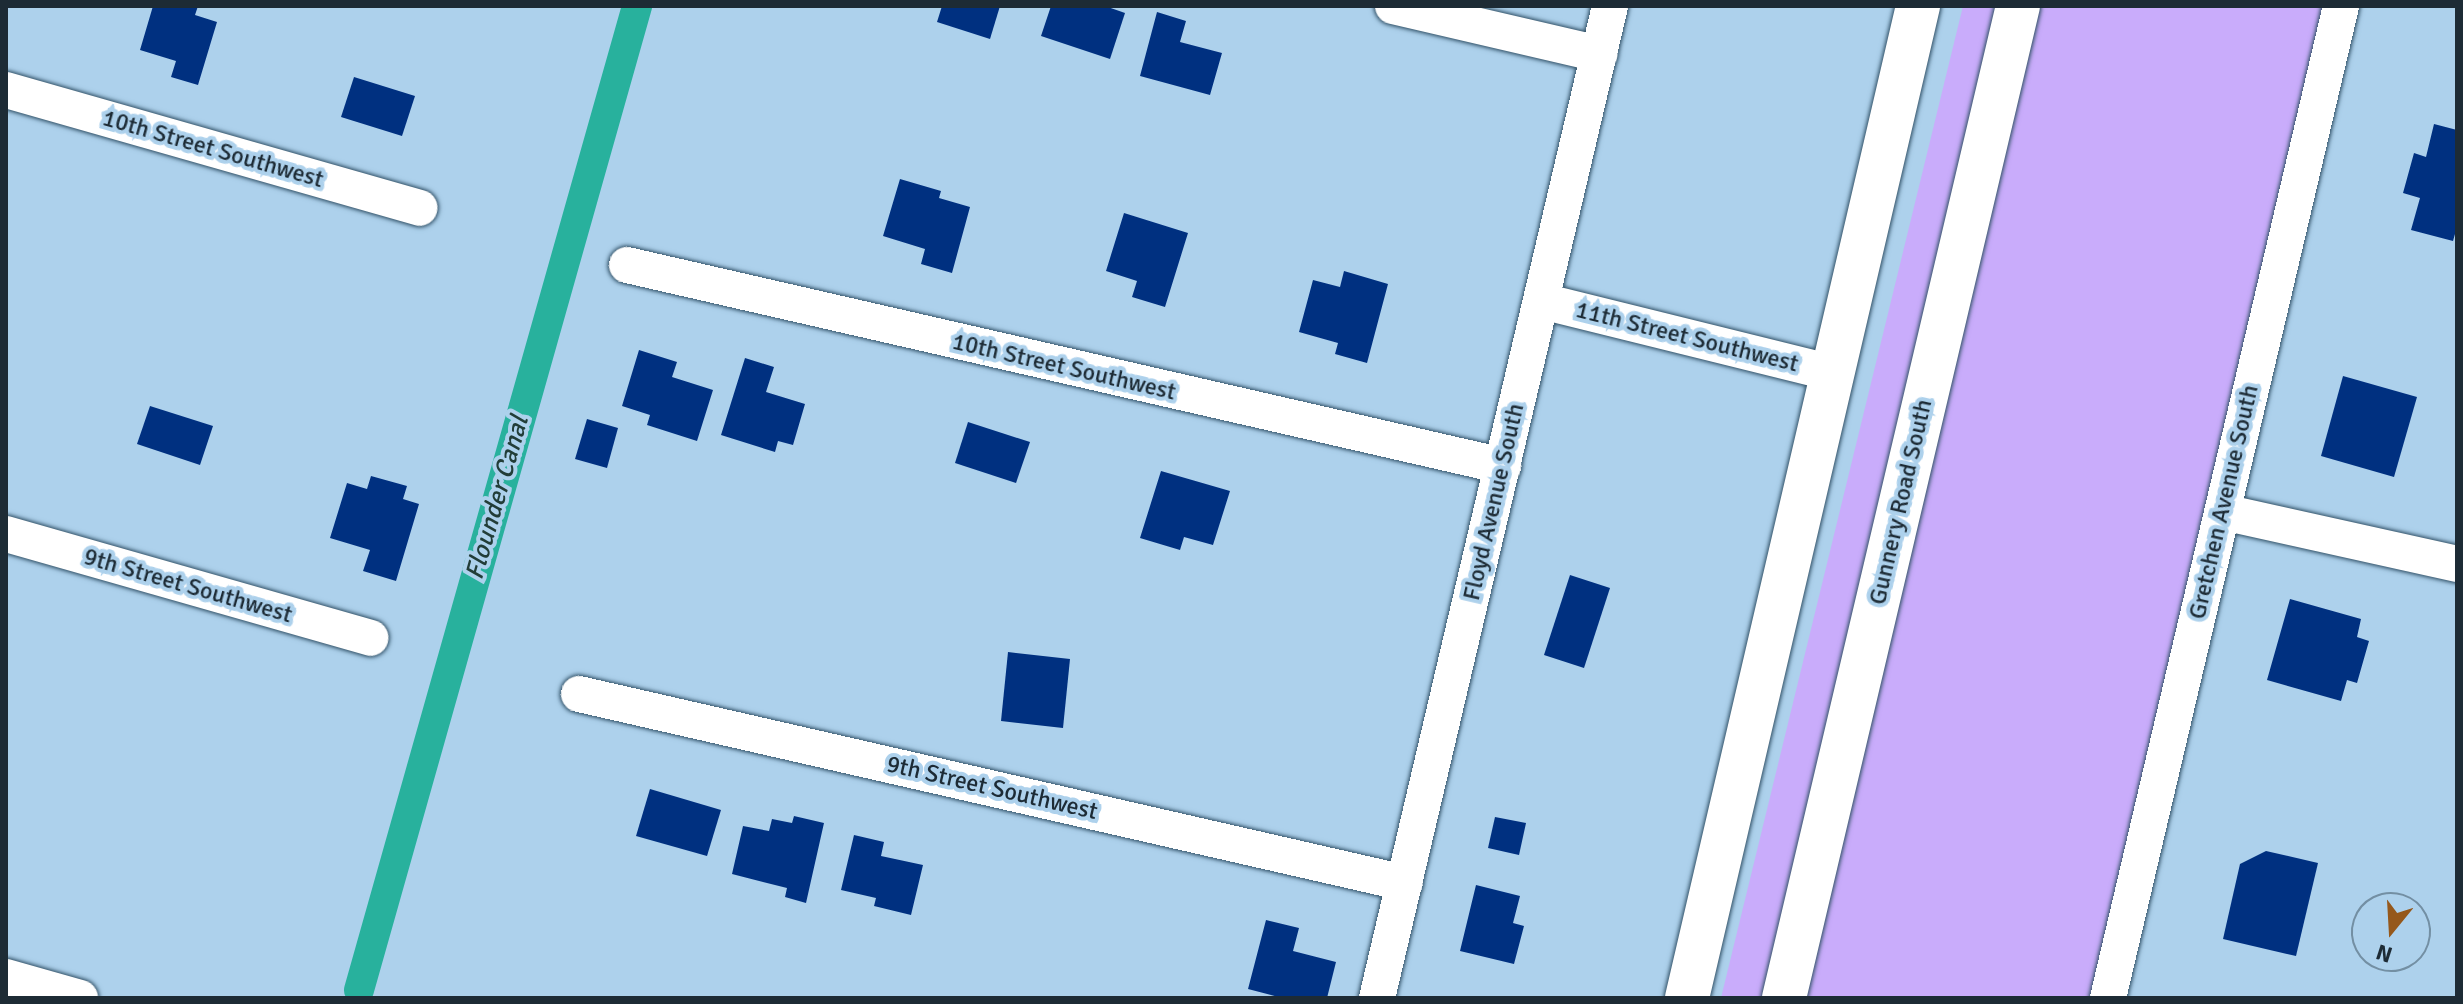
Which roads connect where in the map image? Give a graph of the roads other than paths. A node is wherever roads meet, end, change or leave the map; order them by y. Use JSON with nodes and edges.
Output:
{"nodes":[{"id":1,"x":1393,"y":6,"type":"edge"},
{"id":2,"x":1610,"y":6,"type":"edge"},
{"id":3,"x":1918,"y":6,"type":"edge"},
{"id":4,"x":2018,"y":6,"type":"edge"},
{"id":5,"x":2341,"y":6,"type":"edge"},
{"id":6,"x":1599,"y":54,"type":"junction"},
{"id":7,"x":6,"y":90,"type":"edge"},
{"id":8,"x":420,"y":208,"type":"dead end"},
{"id":9,"x":627,"y":265,"type":"dead end"},
{"id":10,"x":1542,"y":301,"type":"junction"},
{"id":11,"x":1832,"y":373,"type":"junction"},
{"id":12,"x":1503,"y":466,"type":"junction"},
{"id":13,"x":2223,"y":512,"type":"junction"},
{"id":14,"x":6,"y":534,"type":"edge"},
{"id":15,"x":2457,"y":564,"type":"edge"},
{"id":16,"x":370,"y":638,"type":"dead end"},
{"id":17,"x":579,"y":694,"type":"dead end"},
{"id":18,"x":1405,"y":883,"type":"junction"},
{"id":19,"x":6,"y":977,"type":"edge"},
{"id":20,"x":80,"y":998,"type":"edge"},
{"id":21,"x":1377,"y":998,"type":"edge"},
{"id":22,"x":1687,"y":998,"type":"edge"},
{"id":23,"x":1784,"y":998,"type":"edge"},
{"id":24,"x":2108,"y":998,"type":"edge"}],
"edges":[{"from":1,"to":6,"type":"street"},
{"from":2,"to":6,"type":"street","name":"Floyd Avenue South"},
{"from":3,"to":11,"type":"main road"},
{"from":4,"to":23,"type":"main road","name":"Gunnery Road South"},
{"from":5,"to":13,"type":"street","name":"Gretchen Avenue South"},
{"from":6,"to":10,"type":"street","name":"Floyd Avenue South"},
{"from":7,"to":8,"type":"street","name":"10th Street Southwest"},
{"from":9,"to":12,"type":"street","name":"10th Street Southwest"},
{"from":10,"to":11,"type":"street","name":"11th Street Southwest"},
{"from":10,"to":12,"type":"street","name":"Floyd Avenue South"},
{"from":11,"to":22,"type":"main road"},
{"from":12,"to":18,"type":"street","name":"Floyd Avenue South"},
{"from":13,"to":15,"type":"street"},
{"from":13,"to":24,"type":"street","name":"Gretchen Avenue South"},
{"from":14,"to":16,"type":"street","name":"9th Street Southwest"},
{"from":17,"to":18,"type":"street","name":"9th Street Southwest"},
{"from":18,"to":21,"type":"street","name":"Floyd Avenue South"},
{"from":19,"to":20,"type":"street"}]}
